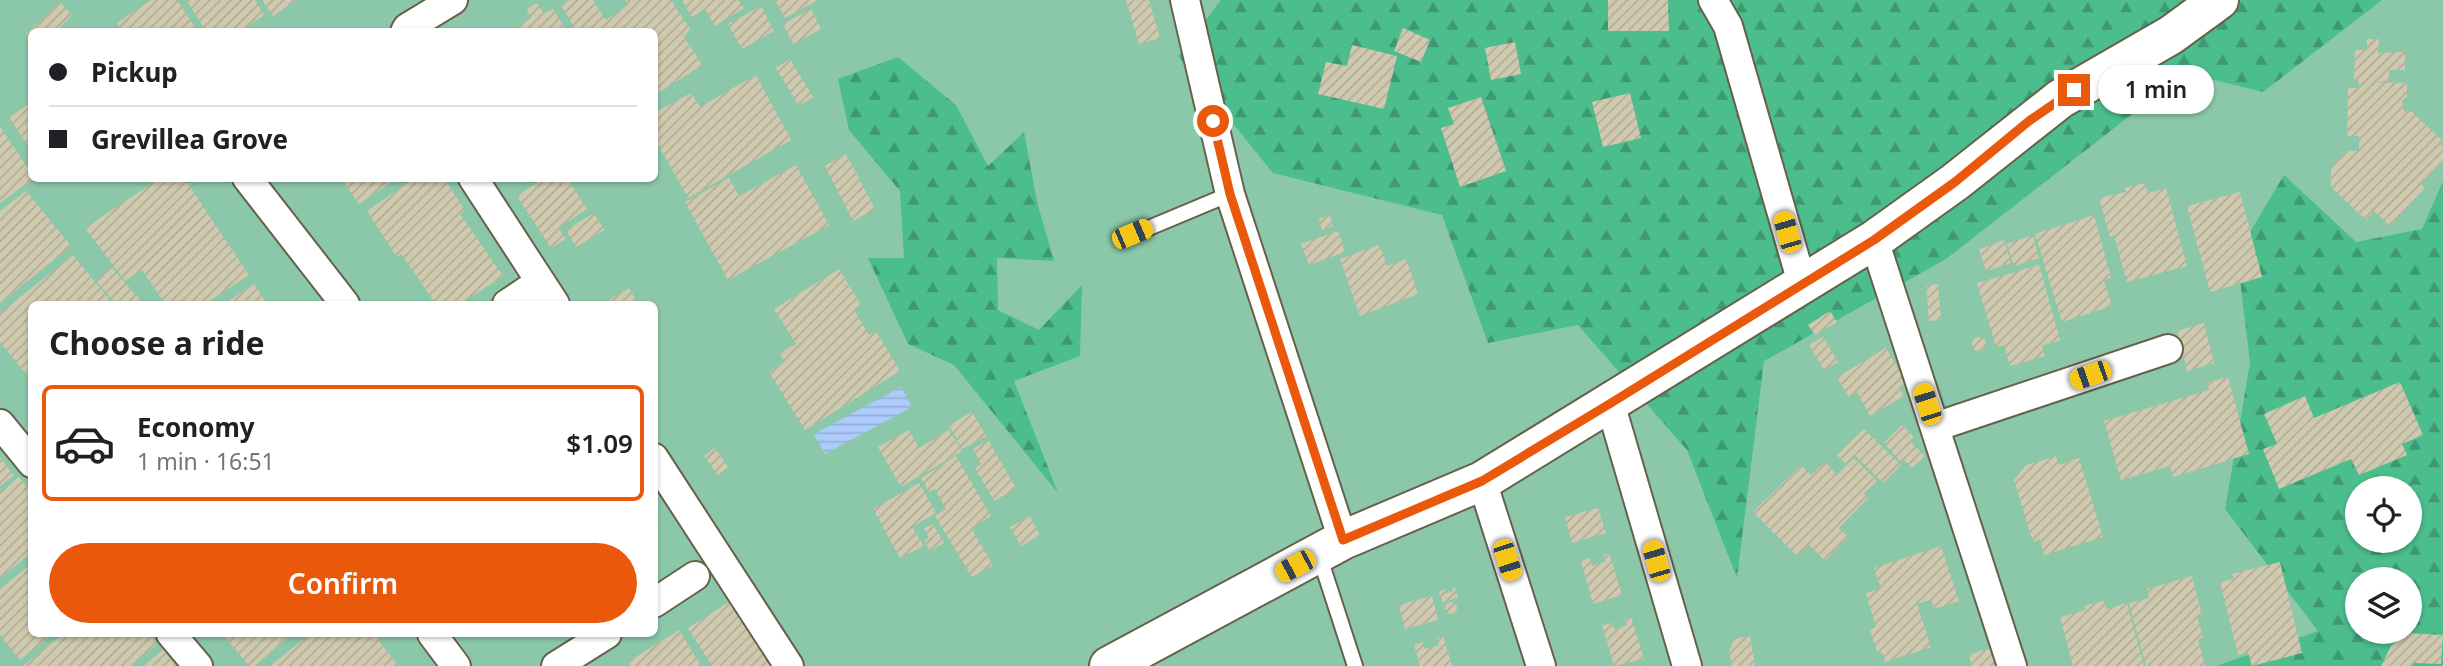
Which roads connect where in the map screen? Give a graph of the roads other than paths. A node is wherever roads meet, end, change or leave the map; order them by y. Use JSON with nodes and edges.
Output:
{"nodes":[{"id":1,"x":453,"y":0,"type":"edge"},
{"id":2,"x":1185,"y":0,"type":"edge"},
{"id":3,"x":1713,"y":0,"type":"edge"},
{"id":4,"x":2220,"y":0,"type":"edge"},
{"id":5,"x":407,"y":28,"type":"edge"},
{"id":6,"x":250,"y":182,"type":"edge"},
{"id":7,"x":476,"y":182,"type":"edge"},
{"id":8,"x":1230,"y":194,"type":"junction"},
{"id":9,"x":1132,"y":234,"type":"dead end"},
{"id":10,"x":1874,"y":240,"type":"junction"},
{"id":11,"x":1802,"y":284,"type":"junction"},
{"id":12,"x":548,"y":293,"type":"edge"},
{"id":13,"x":343,"y":301,"type":"edge"},
{"id":14,"x":518,"y":301,"type":"edge"},
{"id":15,"x":2168,"y":349,"type":"dead end"},
{"id":16,"x":1611,"y":403,"type":"junction"},
{"id":17,"x":0,"y":424,"type":"edge"},
{"id":18,"x":1935,"y":427,"type":"junction"},
{"id":19,"x":28,"y":458,"type":"edge"},
{"id":20,"x":658,"y":464,"type":"edge"},
{"id":21,"x":1482,"y":481,"type":"junction"},
{"id":22,"x":1331,"y":547,"type":"junction"},
{"id":23,"x":695,"y":576,"type":"dead end"},
{"id":24,"x":658,"y":600,"type":"edge"},
{"id":25,"x":174,"y":637,"type":"edge"},
{"id":26,"x":434,"y":637,"type":"edge"},
{"id":27,"x":602,"y":637,"type":"edge"},
{"id":28,"x":198,"y":666,"type":"edge"},
{"id":29,"x":456,"y":666,"type":"edge"},
{"id":30,"x":556,"y":666,"type":"edge"},
{"id":31,"x":789,"y":666,"type":"edge"},
{"id":32,"x":1109,"y":666,"type":"edge"},
{"id":33,"x":1355,"y":666,"type":"edge"},
{"id":34,"x":1541,"y":666,"type":"edge"},
{"id":35,"x":1687,"y":666,"type":"edge"},
{"id":36,"x":2012,"y":666,"type":"edge"}],
"edges":[{"from":1,"to":5,"type":"street"},
{"from":2,"to":8,"type":"street"},
{"from":3,"to":11,"type":"street"},
{"from":4,"to":10,"type":"street"},
{"from":6,"to":13,"type":"street"},
{"from":7,"to":12,"type":"street"},
{"from":8,"to":9,"type":"lane"},
{"from":8,"to":22,"type":"street"},
{"from":10,"to":11,"type":"street"},
{"from":10,"to":18,"type":"street"},
{"from":11,"to":16,"type":"street"},
{"from":12,"to":14,"type":"street"},
{"from":15,"to":18,"type":"street"},
{"from":16,"to":21,"type":"street"},
{"from":16,"to":35,"type":"street"},
{"from":17,"to":19,"type":"street"},
{"from":18,"to":36,"type":"street"},
{"from":20,"to":31,"type":"street"},
{"from":21,"to":22,"type":"street"},
{"from":21,"to":34,"type":"street"},
{"from":22,"to":32,"type":"street"},
{"from":22,"to":33,"type":"lane"},
{"from":23,"to":24,"type":"street"},
{"from":25,"to":28,"type":"street"},
{"from":26,"to":29,"type":"street"},
{"from":27,"to":30,"type":"street"}]}
